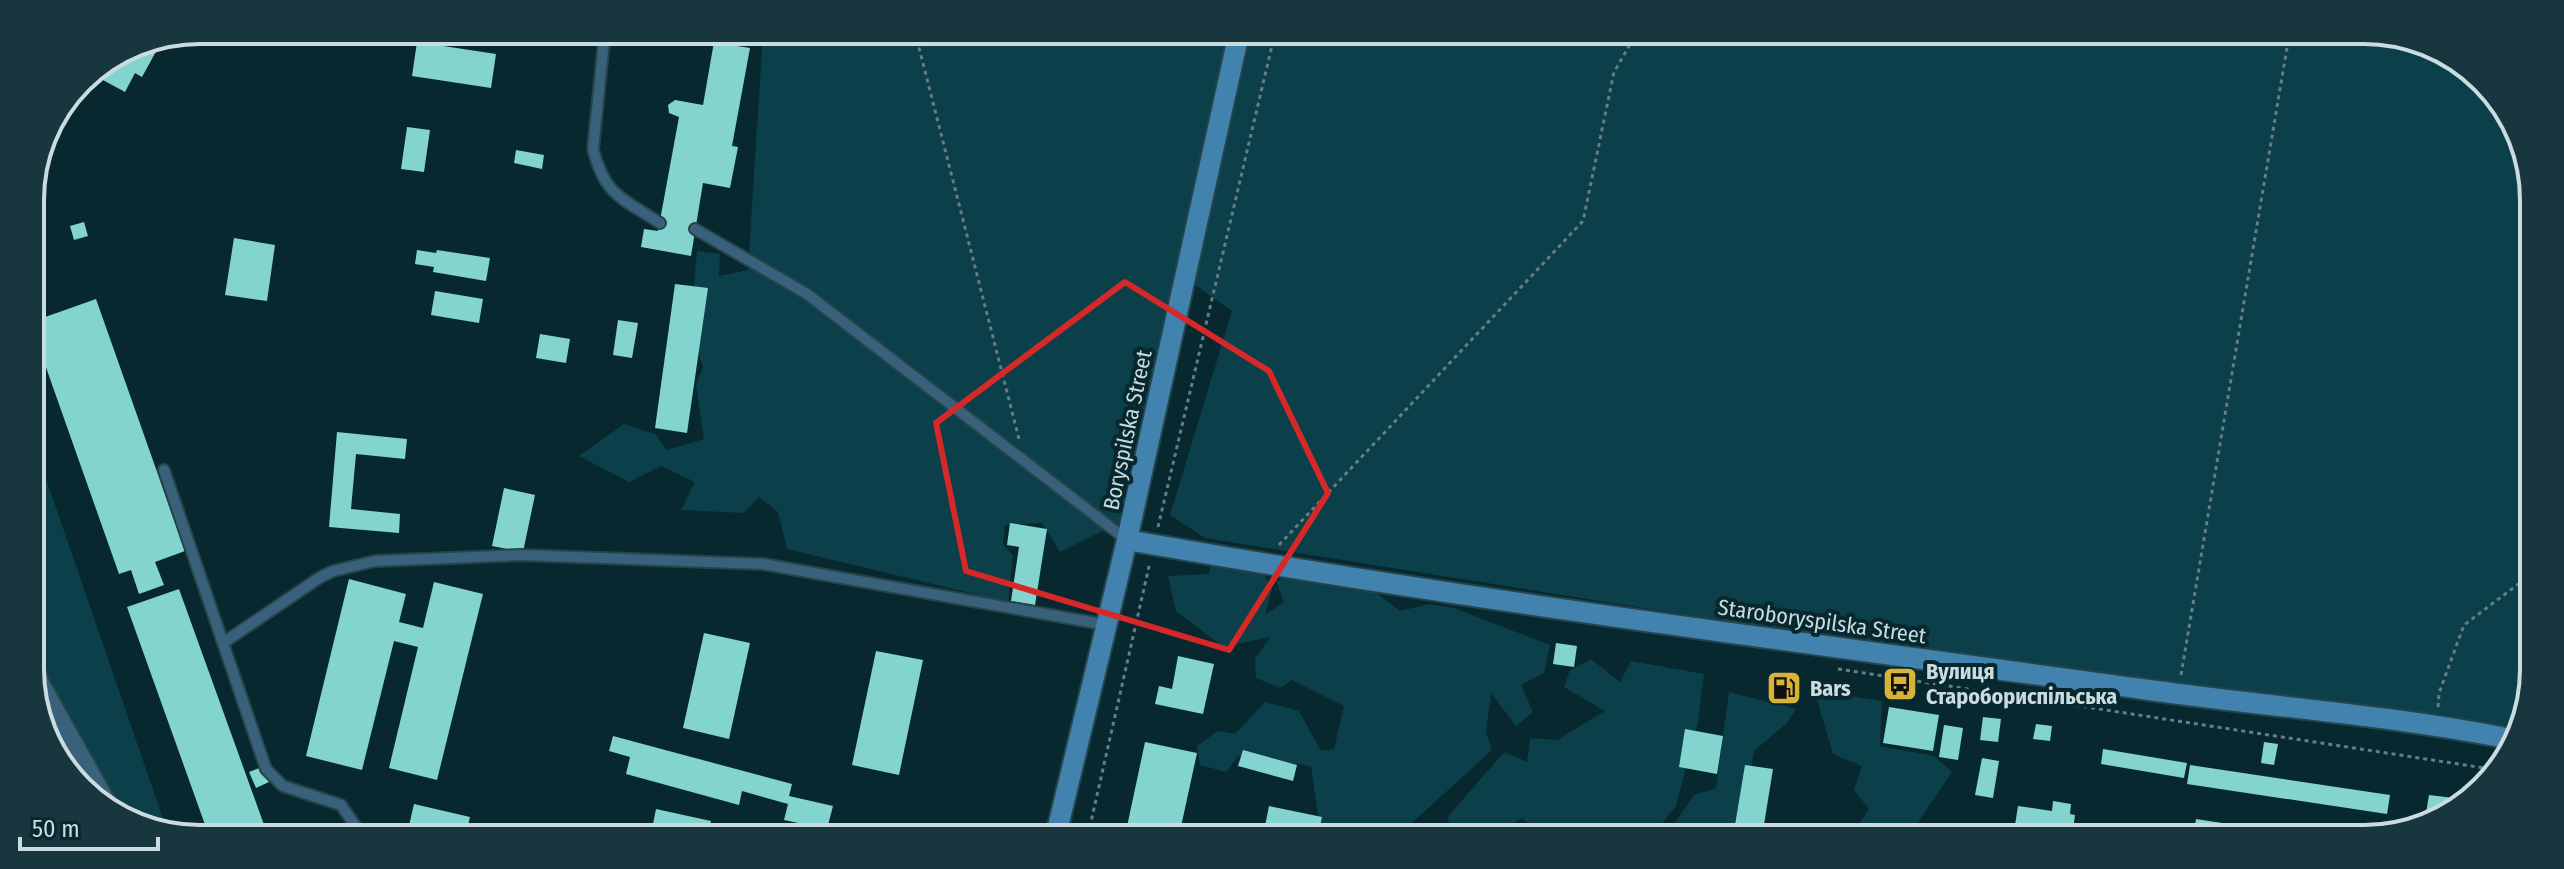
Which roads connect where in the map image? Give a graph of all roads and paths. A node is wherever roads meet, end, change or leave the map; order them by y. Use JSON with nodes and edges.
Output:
{"nodes":[{"id":1,"x":604,"y":44,"type":"edge"},
{"id":2,"x":918,"y":44,"type":"edge"},
{"id":3,"x":1237,"y":44,"type":"edge"},
{"id":4,"x":1272,"y":44,"type":"edge"},
{"id":5,"x":1630,"y":44,"type":"edge"},
{"id":6,"x":2288,"y":44,"type":"edge"},
{"id":7,"x":660,"y":223,"type":"dead end"},
{"id":8,"x":695,"y":229,"type":"dead end"},
{"id":9,"x":1025,"y":462,"type":"junction"},
{"id":10,"x":164,"y":470,"type":"dead end"},
{"id":11,"x":1127,"y":540,"type":"junction"},
{"id":12,"x":1154,"y":545,"type":"junction"},
{"id":13,"x":1261,"y":564,"type":"junction"},
{"id":14,"x":2520,"y":583,"type":"edge"},
{"id":15,"x":1107,"y":625,"type":"junction"},
{"id":16,"x":223,"y":643,"type":"junction"},
{"id":17,"x":2177,"y":694,"type":"junction"},
{"id":18,"x":47,"y":698,"type":"edge"},
{"id":19,"x":2437,"y":724,"type":"junction"},
{"id":20,"x":2504,"y":738,"type":"edge"},
{"id":21,"x":95,"y":784,"type":"edge"},
{"id":22,"x":355,"y":825,"type":"edge"},
{"id":23,"x":1058,"y":825,"type":"edge"},
{"id":24,"x":1090,"y":825,"type":"edge"}],
"edges":[{"from":1,"to":7,"type":"lane"},
{"from":2,"to":9,"type":"path"},
{"from":3,"to":11,"type":"main road","name":"Boryspilska Street"},
{"from":4,"to":12,"type":"path"},
{"from":5,"to":13,"type":"path"},
{"from":6,"to":17,"type":"path"},
{"from":8,"to":9,"type":"lane"},
{"from":9,"to":11,"type":"lane"},
{"from":10,"to":16,"type":"lane"},
{"from":11,"to":12,"type":"main road","name":"Staroboryspilska Street"},
{"from":11,"to":15,"type":"main road","name":"Boryspilska Street"},
{"from":12,"to":13,"type":"main road","name":"Staroboryspilska Street"},
{"from":12,"to":24,"type":"path"},
{"from":13,"to":17,"type":"main road","name":"Staroboryspilska Street"},
{"from":14,"to":19,"type":"path"},
{"from":15,"to":16,"type":"lane"},
{"from":15,"to":23,"type":"main road","name":"Boryspilska Street"},
{"from":16,"to":22,"type":"lane"},
{"from":17,"to":19,"type":"main road","name":"Staroboryspilska Street"},
{"from":18,"to":21,"type":"street"},
{"from":19,"to":20,"type":"main road","name":"Staroboryspilska Street"}]}
